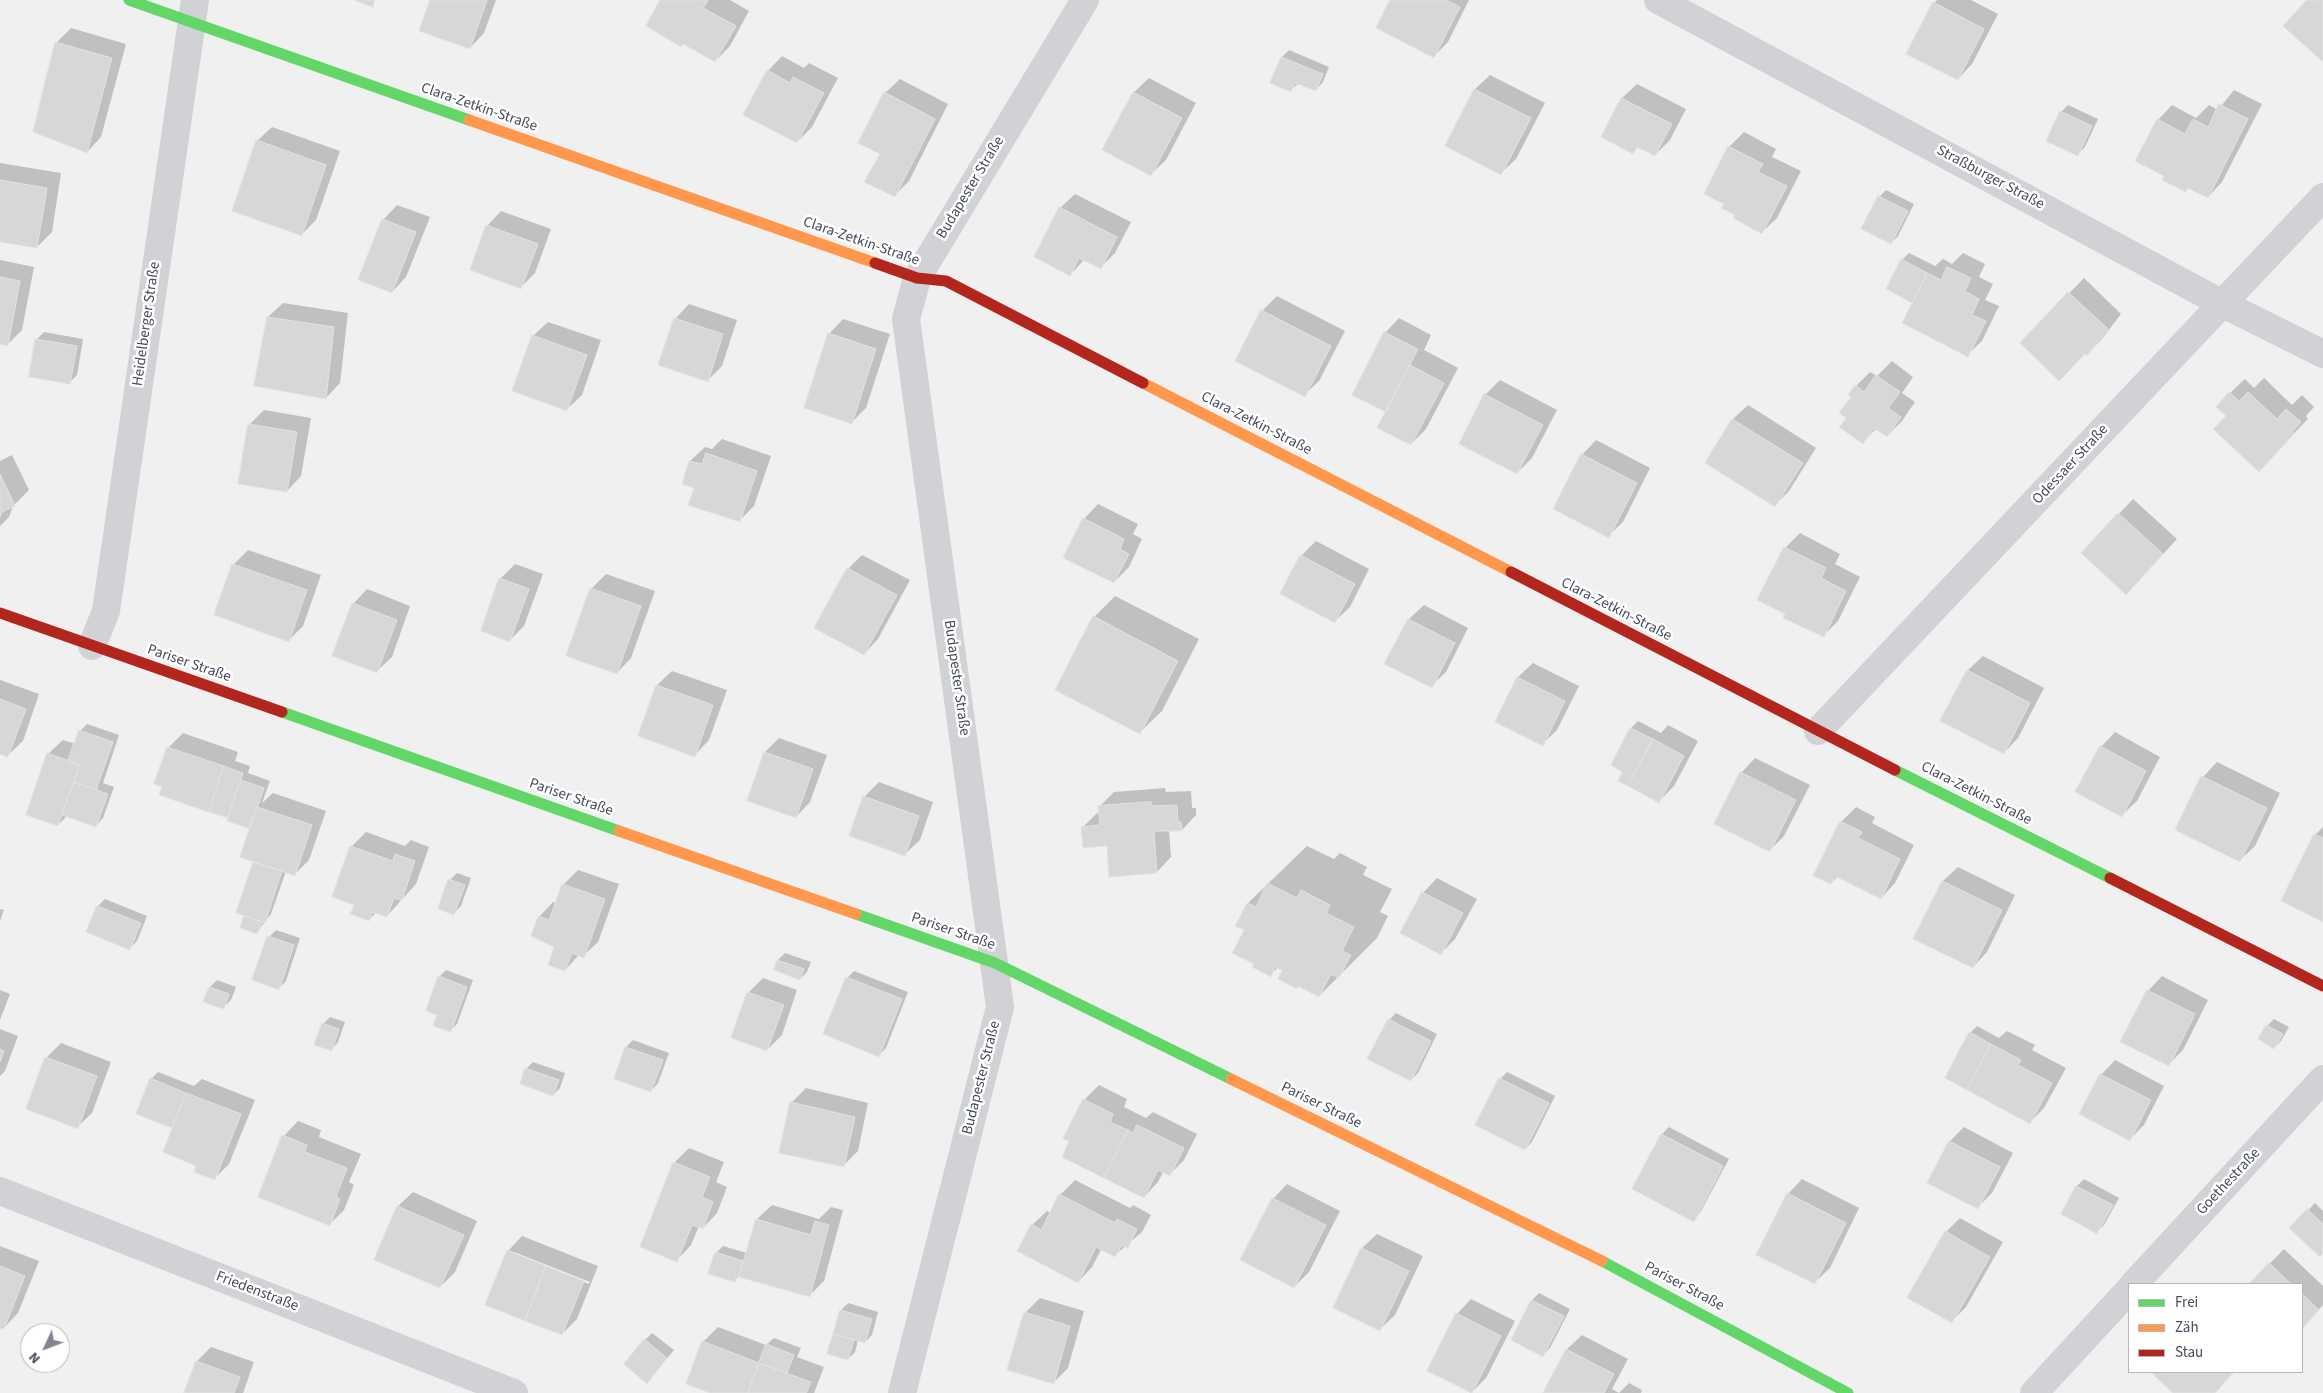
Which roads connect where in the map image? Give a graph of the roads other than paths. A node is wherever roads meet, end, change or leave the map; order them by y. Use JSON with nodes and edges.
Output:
{"nodes":[{"id":1,"x":129,"y":0,"type":"edge"},
{"id":2,"x":1085,"y":0,"type":"edge"},
{"id":3,"x":1658,"y":0,"type":"edge"},
{"id":4,"x":193,"y":11,"type":"edge"},
{"id":5,"x":2323,"y":197,"type":"edge"},
{"id":6,"x":917,"y":278,"type":"junction"},
{"id":7,"x":2223,"y":304,"type":"junction"},
{"id":8,"x":2323,"y":354,"type":"edge"},
{"id":9,"x":0,"y":613,"type":"edge"},
{"id":10,"x":92,"y":646,"type":"junction"},
{"id":11,"x":1818,"y":732,"type":"junction"},
{"id":12,"x":996,"y":963,"type":"junction"},
{"id":13,"x":2323,"y":986,"type":"edge"},
{"id":14,"x":2323,"y":1079,"type":"edge"},
{"id":15,"x":0,"y":1191,"type":"edge"},
{"id":16,"x":2135,"y":1283,"type":"edge"},
{"id":17,"x":2128,"y":1291,"type":"edge"},
{"id":18,"x":514,"y":1393,"type":"edge"},
{"id":19,"x":902,"y":1393,"type":"edge"},
{"id":20,"x":1848,"y":1393,"type":"edge"},
{"id":21,"x":2034,"y":1393,"type":"edge"}],
"edges":[{"from":1,"to":4,"type":"street","name":"Clara-Zetkin-Straße"},
{"from":2,"to":6,"type":"street","name":"Budapester Straße"},
{"from":3,"to":7,"type":"street","name":"Straßburger Straße"},
{"from":4,"to":6,"type":"street","name":"Clara-Zetkin-Straße"},
{"from":4,"to":10,"type":"street","name":"Heidelberger Straße"},
{"from":5,"to":7,"type":"street","name":"Odessaer Straße"},
{"from":6,"to":11,"type":"street","name":"Clara-Zetkin-Straße"},
{"from":6,"to":12,"type":"street","name":"Budapester Straße"},
{"from":7,"to":8,"type":"street","name":"Straßburger Straße"},
{"from":7,"to":11,"type":"street","name":"Odessaer Straße"},
{"from":9,"to":10,"type":"street","name":"Pariser Straße"},
{"from":10,"to":12,"type":"street","name":"Pariser Straße"},
{"from":11,"to":13,"type":"street","name":"Clara-Zetkin-Straße"},
{"from":12,"to":19,"type":"street","name":"Budapester Straße"},
{"from":12,"to":20,"type":"street","name":"Pariser Straße"},
{"from":14,"to":16,"type":"street","name":"Goethestraße"},
{"from":15,"to":18,"type":"street","name":"Friedenstraße"},
{"from":17,"to":21,"type":"street"}]}
